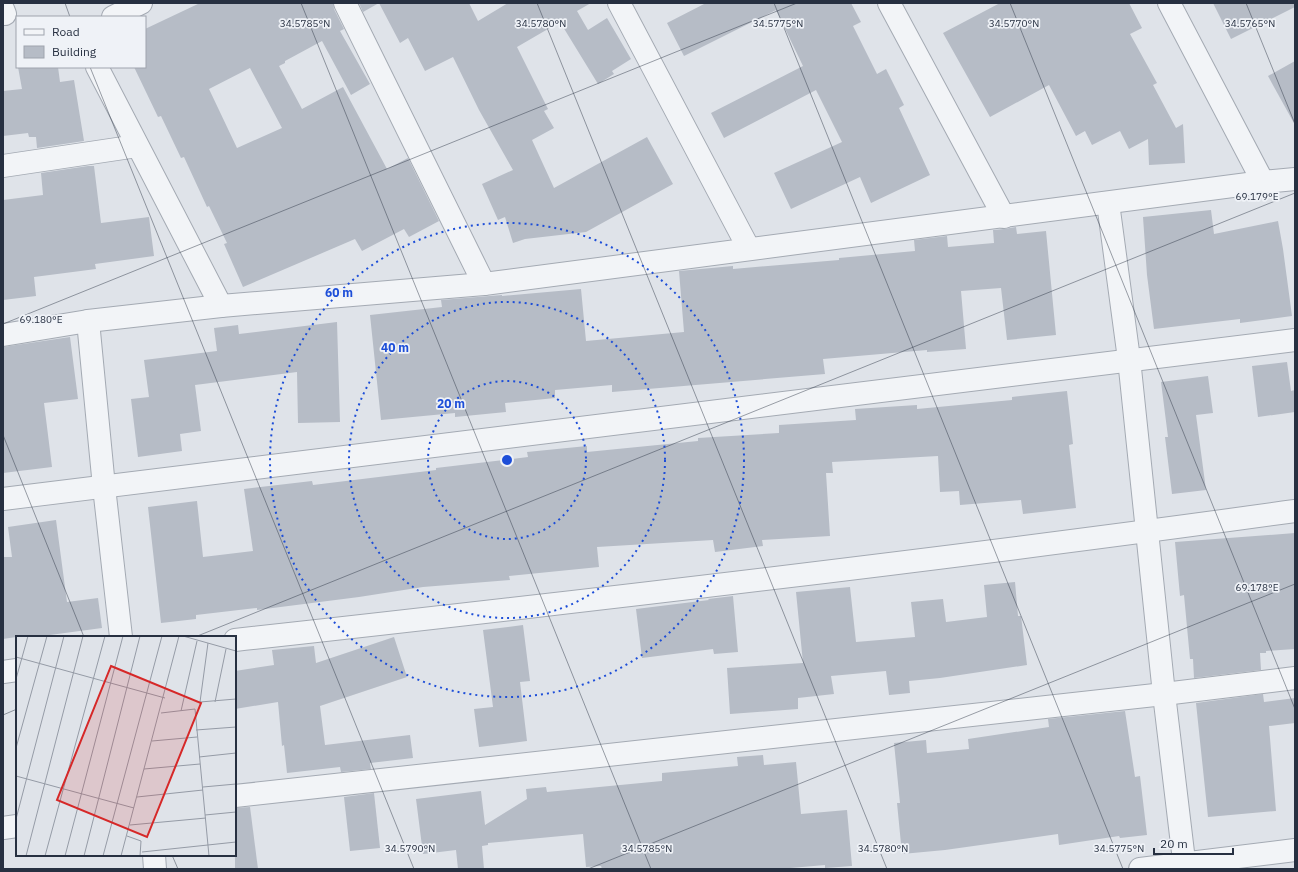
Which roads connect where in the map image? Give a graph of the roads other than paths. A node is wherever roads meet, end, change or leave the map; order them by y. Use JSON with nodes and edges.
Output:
{"nodes":[{"id":1,"x":141,"y":3,"type":"edge"},
{"id":2,"x":345,"y":3,"type":"edge"},
{"id":3,"x":619,"y":3,"type":"edge"},
{"id":4,"x":889,"y":3,"type":"edge"},
{"id":5,"x":1169,"y":3,"type":"edge"},
{"id":6,"x":3,"y":9,"type":"edge"},
{"id":7,"x":3,"y":14,"type":"edge"},
{"id":8,"x":115,"y":16,"type":"edge"},
{"id":9,"x":98,"y":68,"type":"edge"},
{"id":10,"x":137,"y":146,"type":"junction"},
{"id":11,"x":3,"y":166,"type":"edge"},
{"id":12,"x":1295,"y":179,"type":"edge"},
{"id":13,"x":1263,"y":182,"type":"junction"},
{"id":14,"x":1108,"y":203,"type":"junction"},
{"id":15,"x":1004,"y":217,"type":"junction"},
{"id":16,"x":749,"y":250,"type":"junction"},
{"id":17,"x":484,"y":284,"type":"junction"},
{"id":18,"x":221,"y":306,"type":"junction"},
{"id":19,"x":88,"y":321,"type":"junction"},
{"id":20,"x":3,"y":335,"type":"edge"},
{"id":21,"x":1295,"y":340,"type":"edge"},
{"id":22,"x":1129,"y":359,"type":"junction"},
{"id":23,"x":104,"y":487,"type":"junction"},
{"id":24,"x":3,"y":499,"type":"edge"},
{"id":25,"x":1295,"y":511,"type":"edge"},
{"id":26,"x":1148,"y":532,"type":"junction"},
{"id":27,"x":121,"y":636,"type":"edge"},
{"id":28,"x":236,"y":640,"type":"edge"},
{"id":29,"x":16,"y":670,"type":"edge"},
{"id":30,"x":3,"y":672,"type":"edge"},
{"id":31,"x":1295,"y":678,"type":"edge"},
{"id":32,"x":1164,"y":694,"type":"junction"},
{"id":33,"x":236,"y":796,"type":"edge"},
{"id":34,"x":16,"y":826,"type":"edge"},
{"id":35,"x":3,"y":828,"type":"edge"},
{"id":36,"x":1295,"y":850,"type":"edge"},
{"id":37,"x":154,"y":856,"type":"edge"},
{"id":38,"x":1185,"y":866,"type":"edge"},
{"id":39,"x":155,"y":869,"type":"edge"},
{"id":40,"x":1140,"y":869,"type":"edge"}],
"edges":[{"from":1,"to":8,"type":"street"},
{"from":2,"to":17,"type":"street"},
{"from":3,"to":16,"type":"street"},
{"from":4,"to":15,"type":"street"},
{"from":5,"to":13,"type":"street"},
{"from":6,"to":7,"type":"street"},
{"from":9,"to":10,"type":"street"},
{"from":10,"to":11,"type":"street"},
{"from":10,"to":18,"type":"street"},
{"from":12,"to":13,"type":"street"},
{"from":13,"to":14,"type":"street"},
{"from":14,"to":15,"type":"street"},
{"from":14,"to":22,"type":"street"},
{"from":15,"to":16,"type":"street"},
{"from":16,"to":17,"type":"street"},
{"from":17,"to":18,"type":"street"},
{"from":18,"to":19,"type":"street"},
{"from":19,"to":20,"type":"street"},
{"from":19,"to":23,"type":"street"},
{"from":21,"to":22,"type":"street"},
{"from":22,"to":23,"type":"street"},
{"from":22,"to":26,"type":"street"},
{"from":23,"to":24,"type":"street"},
{"from":23,"to":27,"type":"street"},
{"from":25,"to":26,"type":"street"},
{"from":26,"to":28,"type":"street"},
{"from":26,"to":32,"type":"street"},
{"from":29,"to":30,"type":"street"},
{"from":31,"to":32,"type":"street"},
{"from":32,"to":33,"type":"street"},
{"from":32,"to":38,"type":"street"},
{"from":34,"to":35,"type":"street"},
{"from":36,"to":38,"type":"street"},
{"from":37,"to":39,"type":"street"},
{"from":38,"to":40,"type":"street"}]}
